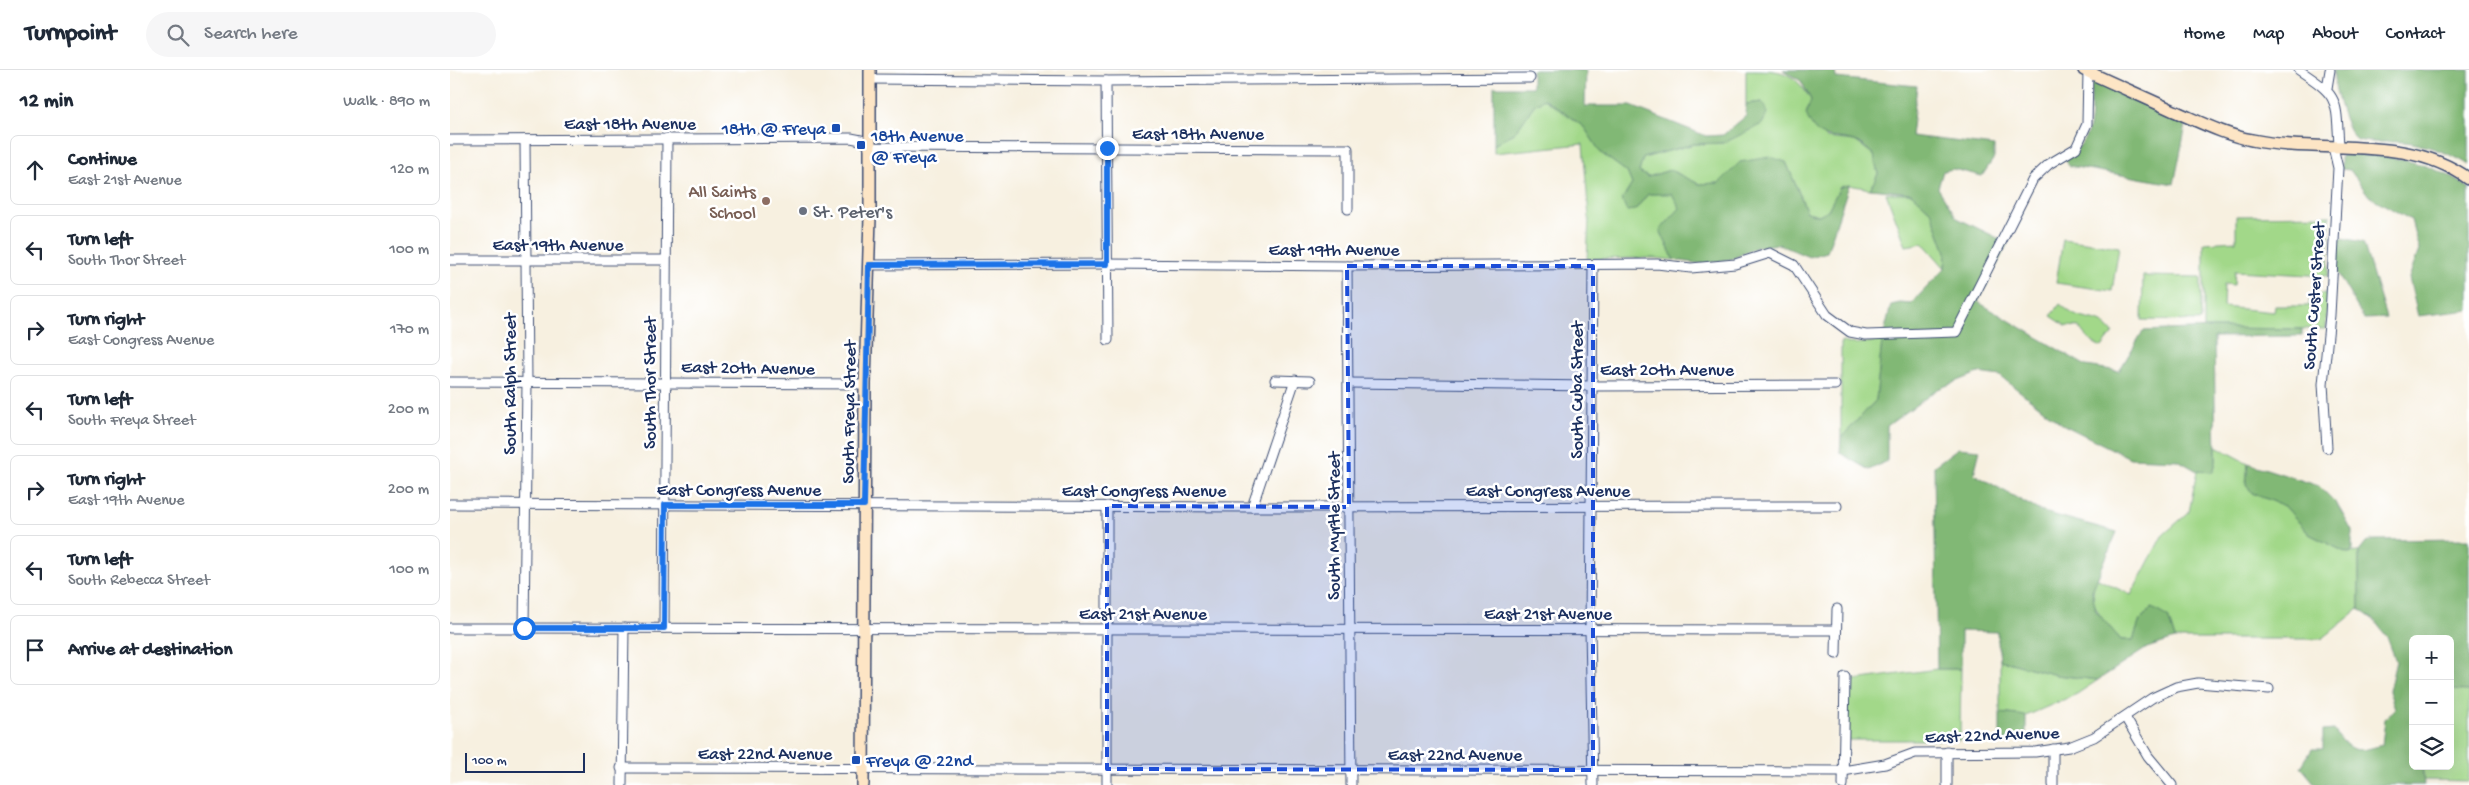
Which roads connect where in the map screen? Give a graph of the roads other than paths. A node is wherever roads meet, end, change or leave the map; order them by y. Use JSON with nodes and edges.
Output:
{"nodes":[{"id":1,"x":2299,"y":70,"type":"edge"},
{"id":2,"x":2330,"y":70,"type":"edge"},
{"id":3,"x":2086,"y":71,"type":"edge"},
{"id":4,"x":870,"y":75,"type":"edge"},
{"id":5,"x":1530,"y":78,"type":"dead end"},
{"id":6,"x":1106,"y":81,"type":"junction"},
{"id":7,"x":2327,"y":88,"type":"junction"},
{"id":8,"x":667,"y":138,"type":"junction"},
{"id":9,"x":450,"y":140,"type":"edge"},
{"id":10,"x":525,"y":140,"type":"junction"},
{"id":11,"x":2336,"y":146,"type":"junction"},
{"id":12,"x":870,"y":148,"type":"junction"},
{"id":13,"x":1107,"y":148,"type":"junction"},
{"id":14,"x":2469,"y":179,"type":"edge"},
{"id":15,"x":1348,"y":209,"type":"dead end"},
{"id":16,"x":450,"y":260,"type":"edge"},
{"id":17,"x":524,"y":260,"type":"junction"},
{"id":18,"x":665,"y":260,"type":"junction"},
{"id":19,"x":1107,"y":264,"type":"junction"},
{"id":20,"x":869,"y":265,"type":"junction"},
{"id":21,"x":1347,"y":266,"type":"junction"},
{"id":22,"x":1593,"y":266,"type":"junction"},
{"id":23,"x":1108,"y":340,"type":"dead end"},
{"id":24,"x":1275,"y":380,"type":"dead end"},
{"id":25,"x":1295,"y":380,"type":"junction"},
{"id":26,"x":1310,"y":381,"type":"dead end"},
{"id":27,"x":450,"y":382,"type":"edge"},
{"id":28,"x":527,"y":382,"type":"junction"},
{"id":29,"x":665,"y":382,"type":"junction"},
{"id":30,"x":1349,"y":383,"type":"junction"},
{"id":31,"x":865,"y":384,"type":"junction"},
{"id":32,"x":1835,"y":385,"type":"dead end"},
{"id":33,"x":1592,"y":386,"type":"junction"},
{"id":34,"x":2327,"y":448,"type":"dead end"},
{"id":35,"x":450,"y":504,"type":"edge"},
{"id":36,"x":524,"y":504,"type":"junction"},
{"id":37,"x":665,"y":505,"type":"junction"},
{"id":38,"x":864,"y":505,"type":"junction"},
{"id":39,"x":1107,"y":506,"type":"junction"},
{"id":40,"x":1837,"y":506,"type":"dead end"},
{"id":41,"x":1252,"y":507,"type":"junction"},
{"id":42,"x":1349,"y":507,"type":"junction"},
{"id":43,"x":1592,"y":507,"type":"junction"},
{"id":44,"x":1837,"y":609,"type":"dead end"},
{"id":45,"x":450,"y":628,"type":"edge"},
{"id":46,"x":524,"y":628,"type":"junction"},
{"id":47,"x":624,"y":628,"type":"junction"},
{"id":48,"x":664,"y":628,"type":"junction"},
{"id":49,"x":1107,"y":629,"type":"junction"},
{"id":50,"x":1590,"y":629,"type":"junction"},
{"id":51,"x":863,"y":630,"type":"junction"},
{"id":52,"x":1349,"y":630,"type":"junction"},
{"id":53,"x":1836,"y":630,"type":"junction"},
{"id":54,"x":1836,"y":654,"type":"dead end"},
{"id":55,"x":1845,"y":677,"type":"dead end"},
{"id":56,"x":2268,"y":689,"type":"dead end"},
{"id":57,"x":2125,"y":716,"type":"junction"},
{"id":58,"x":2053,"y":749,"type":"junction"},
{"id":59,"x":1947,"y":752,"type":"junction"},
{"id":60,"x":622,"y":768,"type":"junction"},
{"id":61,"x":863,"y":770,"type":"junction"},
{"id":62,"x":1107,"y":770,"type":"junction"},
{"id":63,"x":1593,"y":770,"type":"junction"},
{"id":64,"x":1351,"y":771,"type":"junction"},
{"id":65,"x":1843,"y":772,"type":"junction"},
{"id":66,"x":622,"y":785,"type":"edge"},
{"id":67,"x":863,"y":785,"type":"edge"},
{"id":68,"x":1107,"y":785,"type":"edge"},
{"id":69,"x":1351,"y":785,"type":"edge"},
{"id":70,"x":1593,"y":785,"type":"edge"},
{"id":71,"x":1843,"y":785,"type":"edge"},
{"id":72,"x":1946,"y":785,"type":"edge"},
{"id":73,"x":2054,"y":785,"type":"edge"},
{"id":74,"x":2172,"y":785,"type":"edge"}],
"edges":[{"from":1,"to":7,"type":"street"},
{"from":2,"to":7,"type":"street"},
{"from":3,"to":11,"type":"main road"},
{"from":3,"to":22,"type":"street","name":"East 19th Avenue"},
{"from":4,"to":6,"type":"street"},
{"from":4,"to":12,"type":"main road","name":"South Freya Street"},
{"from":5,"to":6,"type":"street"},
{"from":6,"to":13,"type":"street"},
{"from":7,"to":11,"type":"street","name":"South Custer Street"},
{"from":8,"to":10,"type":"street","name":"East 18th Avenue"},
{"from":8,"to":12,"type":"street","name":"East 18th Avenue"},
{"from":8,"to":18,"type":"street","name":"South Thor Street"},
{"from":9,"to":10,"type":"street","name":"East 18th Avenue"},
{"from":10,"to":17,"type":"street","name":"South Ralph Street"},
{"from":11,"to":14,"type":"main road"},
{"from":11,"to":34,"type":"street","name":"South Custer Street"},
{"from":12,"to":13,"type":"street","name":"East 18th Avenue"},
{"from":12,"to":20,"type":"main road","name":"South Freya Street"},
{"from":13,"to":15,"type":"street","name":"East 18th Avenue"},
{"from":13,"to":19,"type":"street"},
{"from":16,"to":17,"type":"street","name":"East 19th Avenue"},
{"from":17,"to":18,"type":"street","name":"East 19th Avenue"},
{"from":17,"to":28,"type":"street","name":"South Ralph Street"},
{"from":18,"to":29,"type":"street","name":"South Thor Street"},
{"from":19,"to":20,"type":"street","name":"East 19th Avenue"},
{"from":19,"to":21,"type":"street","name":"East 19th Avenue"},
{"from":19,"to":23,"type":"street"},
{"from":20,"to":31,"type":"main road","name":"South Freya Street"},
{"from":21,"to":22,"type":"street","name":"East 19th Avenue"},
{"from":21,"to":30,"type":"street","name":"South Myrtle Street"},
{"from":22,"to":33,"type":"street","name":"South Cuba Street"},
{"from":24,"to":25,"type":"street"},
{"from":25,"to":26,"type":"street"},
{"from":25,"to":41,"type":"street"},
{"from":27,"to":28,"type":"street","name":"East 20th Avenue"},
{"from":28,"to":29,"type":"street","name":"East 20th Avenue"},
{"from":28,"to":36,"type":"street","name":"South Ralph Street"},
{"from":29,"to":31,"type":"street","name":"East 20th Avenue"},
{"from":29,"to":37,"type":"street","name":"South Thor Street"},
{"from":30,"to":33,"type":"street","name":"East 20th Avenue"},
{"from":30,"to":42,"type":"street","name":"South Myrtle Street"},
{"from":31,"to":38,"type":"main road","name":"South Freya Street"},
{"from":32,"to":33,"type":"street","name":"East 20th Avenue"},
{"from":33,"to":43,"type":"street","name":"South Cuba Street"},
{"from":35,"to":36,"type":"street","name":"East Congress Avenue"},
{"from":36,"to":37,"type":"street","name":"East Congress Avenue"},
{"from":36,"to":46,"type":"street","name":"South Ralph Street"},
{"from":37,"to":38,"type":"street","name":"East Congress Avenue"},
{"from":37,"to":48,"type":"street","name":"South Thor Street"},
{"from":38,"to":39,"type":"street","name":"East Congress Avenue"},
{"from":38,"to":51,"type":"main road","name":"South Freya Street"},
{"from":39,"to":41,"type":"street","name":"East Congress Avenue"},
{"from":39,"to":49,"type":"street"},
{"from":40,"to":43,"type":"street","name":"East Congress Avenue"},
{"from":41,"to":42,"type":"street","name":"East Congress Avenue"},
{"from":42,"to":43,"type":"street","name":"East Congress Avenue"},
{"from":42,"to":52,"type":"street","name":"South Myrtle Street"},
{"from":43,"to":50,"type":"street","name":"South Cuba Street"},
{"from":44,"to":53,"type":"street"},
{"from":45,"to":46,"type":"street","name":"East 21st Avenue"},
{"from":46,"to":47,"type":"street","name":"East 21st Avenue"},
{"from":47,"to":48,"type":"street","name":"East 21st Avenue"},
{"from":47,"to":60,"type":"street"},
{"from":48,"to":51,"type":"street","name":"East 21st Avenue"},
{"from":49,"to":51,"type":"street","name":"East 21st Avenue"},
{"from":49,"to":52,"type":"street","name":"East 21st Avenue"},
{"from":49,"to":62,"type":"street"},
{"from":50,"to":52,"type":"street","name":"East 21st Avenue"},
{"from":50,"to":53,"type":"street","name":"East 21st Avenue"},
{"from":50,"to":63,"type":"street","name":"South Cuba Street"},
{"from":51,"to":61,"type":"main road","name":"South Freya Street"},
{"from":52,"to":64,"type":"street","name":"South Myrtle Street"},
{"from":53,"to":54,"type":"street"},
{"from":55,"to":65,"type":"street"},
{"from":56,"to":57,"type":"street","name":"East 22nd Avenue"},
{"from":57,"to":58,"type":"street","name":"East 22nd Avenue"},
{"from":57,"to":74,"type":"street"},
{"from":58,"to":59,"type":"street","name":"East 22nd Avenue"},
{"from":58,"to":73,"type":"street"},
{"from":59,"to":65,"type":"street","name":"East 22nd Avenue"},
{"from":59,"to":72,"type":"street"},
{"from":60,"to":61,"type":"street","name":"East 22nd Avenue"},
{"from":60,"to":66,"type":"street"},
{"from":61,"to":62,"type":"street","name":"East 22nd Avenue"},
{"from":61,"to":67,"type":"main road","name":"South Freya Street"},
{"from":62,"to":64,"type":"street","name":"East 22nd Avenue"},
{"from":62,"to":68,"type":"street"},
{"from":63,"to":64,"type":"street","name":"East 22nd Avenue"},
{"from":63,"to":65,"type":"street","name":"East 22nd Avenue"},
{"from":63,"to":70,"type":"street","name":"South Cuba Street"},
{"from":64,"to":69,"type":"street","name":"South Myrtle Street"},
{"from":65,"to":71,"type":"street"}]}
